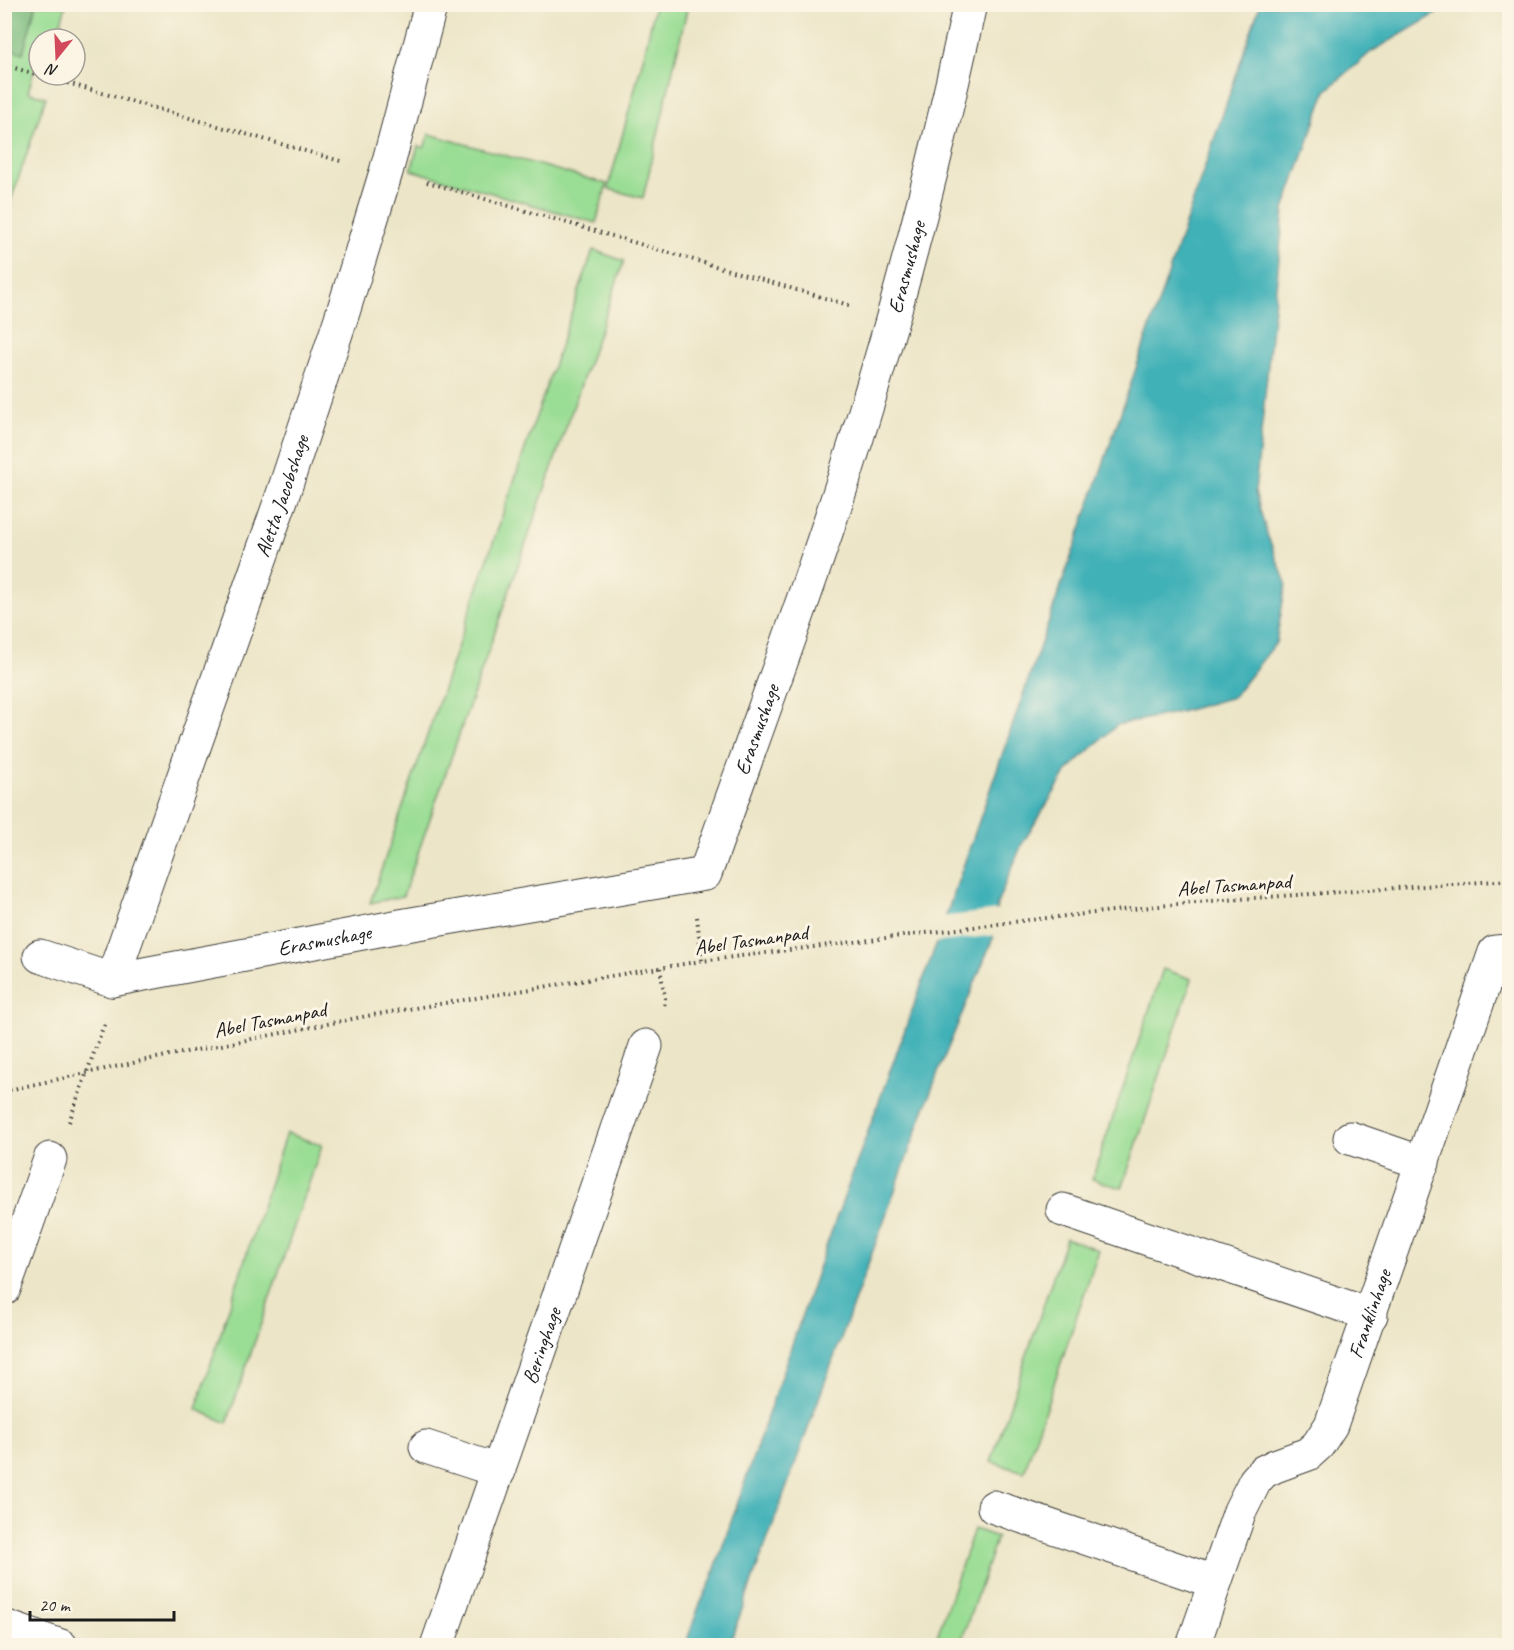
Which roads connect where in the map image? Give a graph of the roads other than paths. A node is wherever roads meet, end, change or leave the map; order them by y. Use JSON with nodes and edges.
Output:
{"nodes":[{"id":1,"x":430,"y":4,"type":"edge"},
{"id":2,"x":970,"y":4,"type":"edge"},
{"id":3,"x":1506,"y":951,"type":"edge"},
{"id":4,"x":40,"y":956,"type":"dead end"},
{"id":5,"x":112,"y":980,"type":"junction"},
{"id":6,"x":646,"y":1046,"type":"dead end"},
{"id":7,"x":1350,"y":1138,"type":"dead end"},
{"id":8,"x":50,"y":1159,"type":"dead end"},
{"id":9,"x":1423,"y":1163,"type":"junction"},
{"id":10,"x":1063,"y":1210,"type":"dead end"},
{"id":11,"x":4,"y":1289,"type":"edge"},
{"id":12,"x":1371,"y":1315,"type":"junction"},
{"id":13,"x":426,"y":1447,"type":"dead end"},
{"id":14,"x":499,"y":1471,"type":"junction"},
{"id":15,"x":994,"y":1507,"type":"dead end"},
{"id":16,"x":1215,"y":1582,"type":"junction"},
{"id":17,"x":4,"y":1626,"type":"edge"},
{"id":18,"x":61,"y":1646,"type":"edge"},
{"id":19,"x":437,"y":1646,"type":"edge"},
{"id":20,"x":1193,"y":1646,"type":"edge"}],
"edges":[{"from":1,"to":5,"type":"street","name":"Aletta Jacobshage"},
{"from":2,"to":5,"type":"street","name":"Erasmushage"},
{"from":3,"to":9,"type":"street","name":"Franklinhage"},
{"from":4,"to":5,"type":"street"},
{"from":6,"to":14,"type":"street","name":"Beringhage"},
{"from":7,"to":9,"type":"street"},
{"from":8,"to":11,"type":"street"},
{"from":9,"to":12,"type":"street","name":"Franklinhage"},
{"from":10,"to":12,"type":"street"},
{"from":12,"to":16,"type":"street","name":"Franklinhage"},
{"from":13,"to":14,"type":"street"},
{"from":14,"to":19,"type":"street","name":"Beringhage"},
{"from":15,"to":16,"type":"street"},
{"from":16,"to":20,"type":"street","name":"Franklinhage"},
{"from":17,"to":18,"type":"street"}]}
